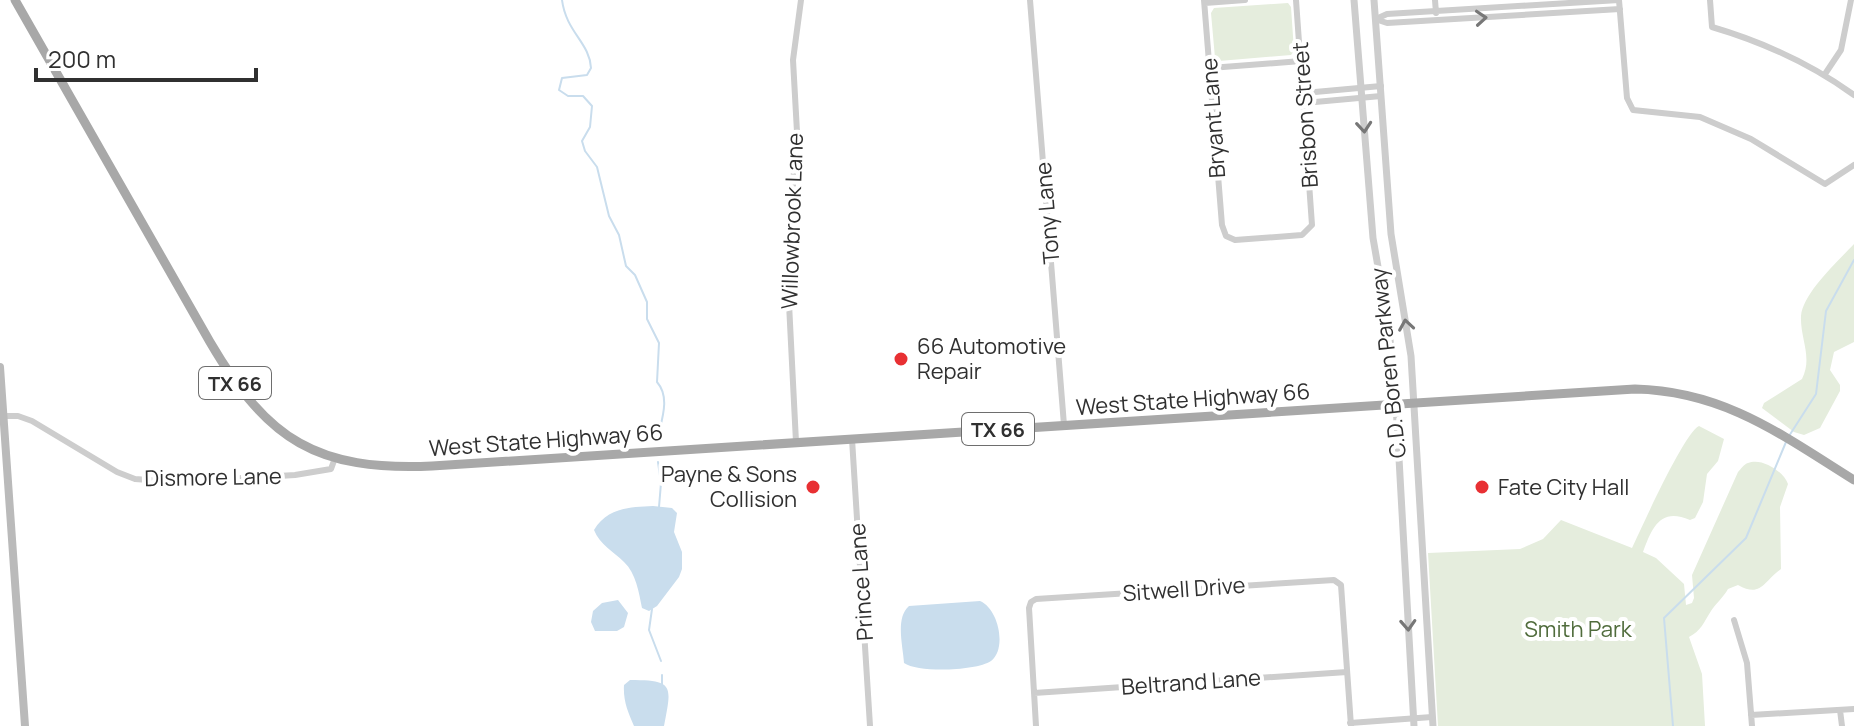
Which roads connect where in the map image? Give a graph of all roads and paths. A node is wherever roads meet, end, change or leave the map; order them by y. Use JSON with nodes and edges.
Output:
{"nodes":[{"id":1,"x":15,"y":0,"type":"edge"},
{"id":2,"x":801,"y":0,"type":"edge"},
{"id":3,"x":1030,"y":0,"type":"edge"},
{"id":4,"x":1245,"y":0,"type":"edge"},
{"id":5,"x":1296,"y":0,"type":"edge"},
{"id":6,"x":1354,"y":0,"type":"edge"},
{"id":7,"x":1374,"y":0,"type":"edge"},
{"id":8,"x":1435,"y":0,"type":"edge"},
{"id":9,"x":1619,"y":0,"type":"edge"},
{"id":10,"x":1710,"y":0,"type":"edge"},
{"id":11,"x":1851,"y":0,"type":"edge"},
{"id":12,"x":1205,"y":2,"type":"edge"},
{"id":13,"x":1527,"y":3,"type":"edge"},
{"id":14,"x":1620,"y":9,"type":"junction"},
{"id":15,"x":1436,"y":11,"type":"junction"},
{"id":16,"x":1528,"y":14,"type":"junction"},
{"id":17,"x":1375,"y":19,"type":"junction"},
{"id":18,"x":1356,"y":21,"type":"junction"},
{"id":19,"x":1437,"y":21,"type":"junction"},
{"id":20,"x":1301,"y":61,"type":"junction"},
{"id":21,"x":1210,"y":68,"type":"junction"},
{"id":22,"x":1825,"y":74,"type":"junction"},
{"id":23,"x":1381,"y":86,"type":"junction"},
{"id":24,"x":1361,"y":87,"type":"junction"},
{"id":25,"x":1304,"y":93,"type":"junction"},
{"id":26,"x":1854,"y":95,"type":"edge"},
{"id":27,"x":1381,"y":96,"type":"junction"},
{"id":28,"x":1362,"y":97,"type":"junction"},
{"id":29,"x":1304,"y":103,"type":"junction"},
{"id":30,"x":1854,"y":165,"type":"edge"},
{"id":31,"x":1310,"y":230,"type":"joint"},
{"id":32,"x":0,"y":367,"type":"edge"},
{"id":33,"x":1414,"y":403,"type":"junction"},
{"id":34,"x":1395,"y":404,"type":"junction"},
{"id":35,"x":3,"y":416,"type":"junction"},
{"id":36,"x":1064,"y":425,"type":"junction"},
{"id":37,"x":852,"y":439,"type":"junction"},
{"id":38,"x":796,"y":442,"type":"junction"},
{"id":39,"x":335,"y":458,"type":"junction"},
{"id":40,"x":1854,"y":480,"type":"edge"},
{"id":41,"x":1421,"y":521,"type":"junction"},
{"id":42,"x":1402,"y":522,"type":"junction"},
{"id":43,"x":1734,"y":620,"type":"dead end"},
{"id":44,"x":1347,"y":672,"type":"junction"},
{"id":45,"x":1034,"y":693,"type":"junction"},
{"id":46,"x":1854,"y":709,"type":"edge"},
{"id":47,"x":1840,"y":710,"type":"junction"},
{"id":48,"x":1751,"y":715,"type":"junction"},
{"id":49,"x":1432,"y":721,"type":"edge"},
{"id":50,"x":1414,"y":722,"type":"edge"},
{"id":51,"x":1351,"y":724,"type":"edge"},
{"id":52,"x":25,"y":726,"type":"edge"},
{"id":53,"x":870,"y":726,"type":"edge"},
{"id":54,"x":1036,"y":726,"type":"edge"},
{"id":55,"x":1752,"y":726,"type":"edge"},
{"id":56,"x":1842,"y":726,"type":"edge"}],
"edges":[{"from":1,"to":39,"type":"main road","name":"West State Highway 66","number":"TX 66"},
{"from":2,"to":38,"type":"street","name":"Willowbrook Lane"},
{"from":3,"to":36,"type":"street","name":"Tony Lane"},
{"from":4,"to":12,"type":"street"},
{"from":5,"to":20,"type":"street","name":"Brisbon Street"},
{"from":6,"to":18,"type":"street","name":"C.D. Boren Parkway"},
{"from":7,"to":17,"type":"street","name":"C.D. Boren Parkway"},
{"from":8,"to":15,"type":"street"},
{"from":9,"to":13,"type":"street"},
{"from":9,"to":14,"type":"street"},
{"from":10,"to":22,"type":"street"},
{"from":11,"to":22,"type":"street"},
{"from":12,"to":21,"type":"street","name":"Bryant Lane"},
{"from":13,"to":15,"type":"street"},
{"from":13,"to":16,"type":"street"},
{"from":14,"to":16,"type":"street"},
{"from":14,"to":30,"type":"street"},
{"from":15,"to":17,"type":"street"},
{"from":15,"to":19,"type":"street"},
{"from":19,"to":16,"type":"street","one_way":true},
{"from":17,"to":18,"type":"street"},
{"from":17,"to":19,"type":"street"},
{"from":17,"to":23,"type":"street","name":"C.D. Boren Parkway"},
{"from":18,"to":24,"type":"street","name":"C.D. Boren Parkway"},
{"from":20,"to":21,"type":"street"},
{"from":20,"to":25,"type":"street","name":"Brisbon Street"},
{"from":21,"to":31,"type":"street","name":"Bryant Lane"},
{"from":22,"to":26,"type":"street"},
{"from":23,"to":24,"type":"street"},
{"from":23,"to":27,"type":"street","name":"C.D. Boren Parkway"},
{"from":24,"to":25,"type":"street"},
{"from":24,"to":28,"type":"street","name":"C.D. Boren Parkway"},
{"from":25,"to":29,"type":"street","name":"Brisbon Street"},
{"from":27,"to":28,"type":"street"},
{"from":33,"to":27,"type":"street","name":"C.D. Boren Parkway","one_way":true},
{"from":28,"to":29,"type":"street"},
{"from":28,"to":34,"type":"street","name":"C.D. Boren Parkway","one_way":true},
{"from":29,"to":31,"type":"street","name":"Brisbon Street"},
{"from":32,"to":35,"type":"main road"},
{"from":33,"to":34,"type":"main road","number":"TX 66"},
{"from":33,"to":40,"type":"main road","number":"TX 66"},
{"from":33,"to":41,"type":"street","name":"C.D. Boren Parkway"},
{"from":34,"to":36,"type":"main road","name":"West State Highway 66","number":"TX 66"},
{"from":34,"to":42,"type":"street","name":"C.D. Boren Parkway"},
{"from":35,"to":39,"type":"street","name":"Dismore Lane"},
{"from":35,"to":52,"type":"main road"},
{"from":36,"to":37,"type":"main road","name":"West State Highway 66","number":"TX 66"},
{"from":37,"to":38,"type":"main road","name":"West State Highway 66","number":"TX 66"},
{"from":37,"to":53,"type":"street","name":"Prince Lane"},
{"from":38,"to":39,"type":"main road","name":"West State Highway 66","number":"TX 66"},
{"from":41,"to":42,"type":"street"},
{"from":41,"to":49,"type":"street","name":"C.D. Boren Parkway"},
{"from":42,"to":50,"type":"street","name":"C.D. Boren Parkway","one_way":true},
{"from":43,"to":48,"type":"street"},
{"from":44,"to":45,"type":"street","name":"Beltrand Lane"},
{"from":44,"to":45,"type":"street","name":"Sitwell Drive"},
{"from":44,"to":51,"type":"street"},
{"from":45,"to":54,"type":"street"},
{"from":46,"to":47,"type":"street"},
{"from":47,"to":48,"type":"street"},
{"from":47,"to":56,"type":"street"},
{"from":48,"to":55,"type":"street"},
{"from":49,"to":50,"type":"street"},
{"from":50,"to":51,"type":"street"}]}
